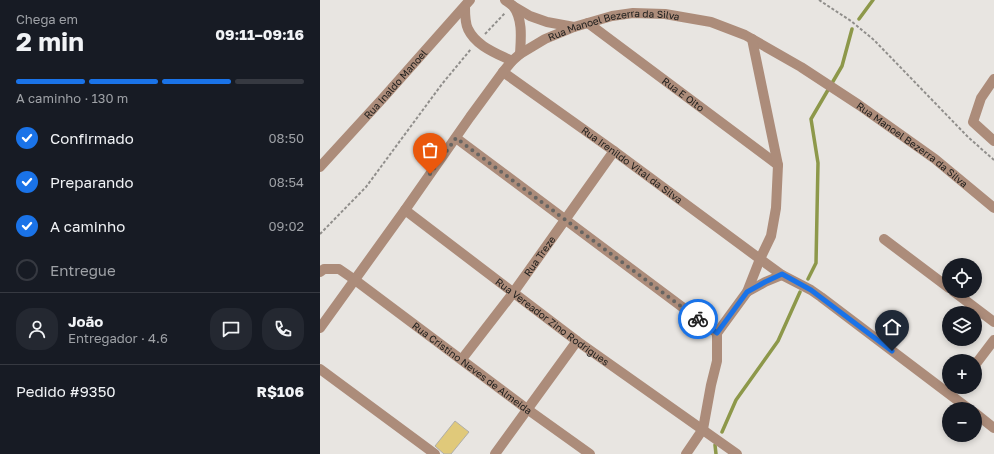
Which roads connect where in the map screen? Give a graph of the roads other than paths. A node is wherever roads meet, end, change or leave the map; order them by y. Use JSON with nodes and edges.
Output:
{"nodes":[{"id":1,"x":509,"y":3,"type":"edge"},
{"id":2,"x":468,"y":4,"type":"edge"},
{"id":3,"x":588,"y":23,"type":"junction"},
{"id":4,"x":574,"y":28,"type":"junction"},
{"id":5,"x":752,"y":39,"type":"junction"},
{"id":6,"x":520,"y":54,"type":"junction"},
{"id":7,"x":512,"y":61,"type":"junction"},
{"id":8,"x":503,"y":72,"type":"junction"},
{"id":9,"x":994,"y":79,"type":"edge"},
{"id":10,"x":456,"y":138,"type":"junction"},
{"id":11,"x":994,"y":141,"type":"edge"},
{"id":12,"x":614,"y":150,"type":"junction"},
{"id":13,"x":778,"y":165,"type":"junction"},
{"id":14,"x":320,"y":167,"type":"edge"},
{"id":15,"x":994,"y":208,"type":"edge"},
{"id":16,"x":405,"y":210,"type":"junction"},
{"id":17,"x":565,"y":219,"type":"junction"},
{"id":18,"x":884,"y":238,"type":"dead end"},
{"id":19,"x":760,"y":260,"type":"junction"},
{"id":20,"x":322,"y":270,"type":"edge"},
{"id":21,"x":782,"y":274,"type":"junction"},
{"id":22,"x":355,"y":280,"type":"junction"},
{"id":23,"x":942,"y":283,"type":"edge"},
{"id":24,"x":747,"y":292,"type":"junction"},
{"id":25,"x":513,"y":293,"type":"junction"},
{"id":26,"x":962,"y":298,"type":"edge"},
{"id":27,"x":994,"y":322,"type":"edge"},
{"id":28,"x":320,"y":328,"type":"edge"},
{"id":29,"x":717,"y":333,"type":"junction"},
{"id":30,"x":994,"y":340,"type":"edge"},
{"id":31,"x":577,"y":341,"type":"junction"},
{"id":32,"x":982,"y":356,"type":"edge"},
{"id":33,"x":462,"y":359,"type":"junction"},
{"id":34,"x":320,"y":369,"type":"edge"},
{"id":35,"x":952,"y":396,"type":"joint"},
{"id":36,"x":960,"y":402,"type":"edge"},
{"id":37,"x":528,"y":409,"type":"junction"},
{"id":38,"x":982,"y":419,"type":"edge"},
{"id":39,"x":994,"y":428,"type":"edge"},
{"id":40,"x":703,"y":430,"type":"junction"},
{"id":41,"x":435,"y":454,"type":"edge"},
{"id":42,"x":494,"y":454,"type":"edge"},
{"id":43,"x":590,"y":454,"type":"edge"},
{"id":44,"x":686,"y":454,"type":"edge"},
{"id":45,"x":737,"y":454,"type":"edge"}],
"edges":[{"from":1,"to":4,"type":"street"},
{"from":1,"to":6,"type":"street"},
{"from":2,"to":7,"type":"street"},
{"from":2,"to":14,"type":"street","name":"Rua Inaldo Manoel"},
{"from":3,"to":4,"type":"street","name":"Rua Manoel Bezerra da Silva"},
{"from":3,"to":5,"type":"street","name":"Rua Manoel Bezerra da Silva"},
{"from":3,"to":13,"type":"street","name":"Rua E Oito"},
{"from":4,"to":6,"type":"street","name":"Rua Manoel Bezerra da Silva"},
{"from":5,"to":13,"type":"street"},
{"from":5,"to":15,"type":"street","name":"Rua Manoel Bezerra da Silva"},
{"from":6,"to":7,"type":"street","name":"Rua Manoel Bezerra da Silva"},
{"from":7,"to":8,"type":"street","name":"Rua Manoel Bezerra da Silva"},
{"from":8,"to":10,"type":"street","name":"Rua Manoel Bezerra da Silva"},
{"from":8,"to":12,"type":"street","name":"Rua Irenildo Vital da Silva"},
{"from":9,"to":11,"type":"street"},
{"from":10,"to":16,"type":"street","name":"Rua Manoel Bezerra da Silva"},
{"from":10,"to":17,"type":"street"},
{"from":12,"to":17,"type":"street","name":"Rua Treze"},
{"from":12,"to":19,"type":"street","name":"Rua Irenildo Vital da Silva"},
{"from":13,"to":19,"type":"street"},
{"from":16,"to":22,"type":"street","name":"Rua Manoel Bezerra da Silva"},
{"from":16,"to":25,"type":"street","name":"Rua Vereador Zino Rodrigues"},
{"from":17,"to":25,"type":"street","name":"Rua Treze"},
{"from":17,"to":29,"type":"street"},
{"from":18,"to":23,"type":"street"},
{"from":19,"to":21,"type":"street","name":"Rua Irenildo Vital da Silva"},
{"from":19,"to":24,"type":"street"},
{"from":20,"to":22,"type":"street","name":"Rua Cristino Neves de Almeida"},
{"from":21,"to":24,"type":"street"},
{"from":21,"to":35,"type":"street","name":"Rua Irenildo Vital da Silva"},
{"from":22,"to":28,"type":"street","name":"Rua Manoel Bezerra da Silva"},
{"from":22,"to":33,"type":"street","name":"Rua Cristino Neves de Almeida"},
{"from":24,"to":29,"type":"street"},
{"from":25,"to":31,"type":"street","name":"Rua Vereador Zino Rodrigues"},
{"from":25,"to":33,"type":"street","name":"Rua Treze"},
{"from":26,"to":27,"type":"street"},
{"from":29,"to":40,"type":"street"},
{"from":30,"to":32,"type":"street"},
{"from":31,"to":37,"type":"street"},
{"from":31,"to":40,"type":"street","name":"Rua Vereador Zino Rodrigues"},
{"from":33,"to":37,"type":"street","name":"Rua Cristino Neves de Almeida"},
{"from":34,"to":41,"type":"street"},
{"from":35,"to":36,"type":"street","name":"Rua Irenildo Vital da Silva"},
{"from":37,"to":42,"type":"street"},
{"from":37,"to":43,"type":"street","name":"Rua Cristino Neves de Almeida"},
{"from":38,"to":39,"type":"street"},
{"from":40,"to":44,"type":"street"},
{"from":40,"to":45,"type":"street","name":"Rua Vereador Zino Rodrigues"}]}
